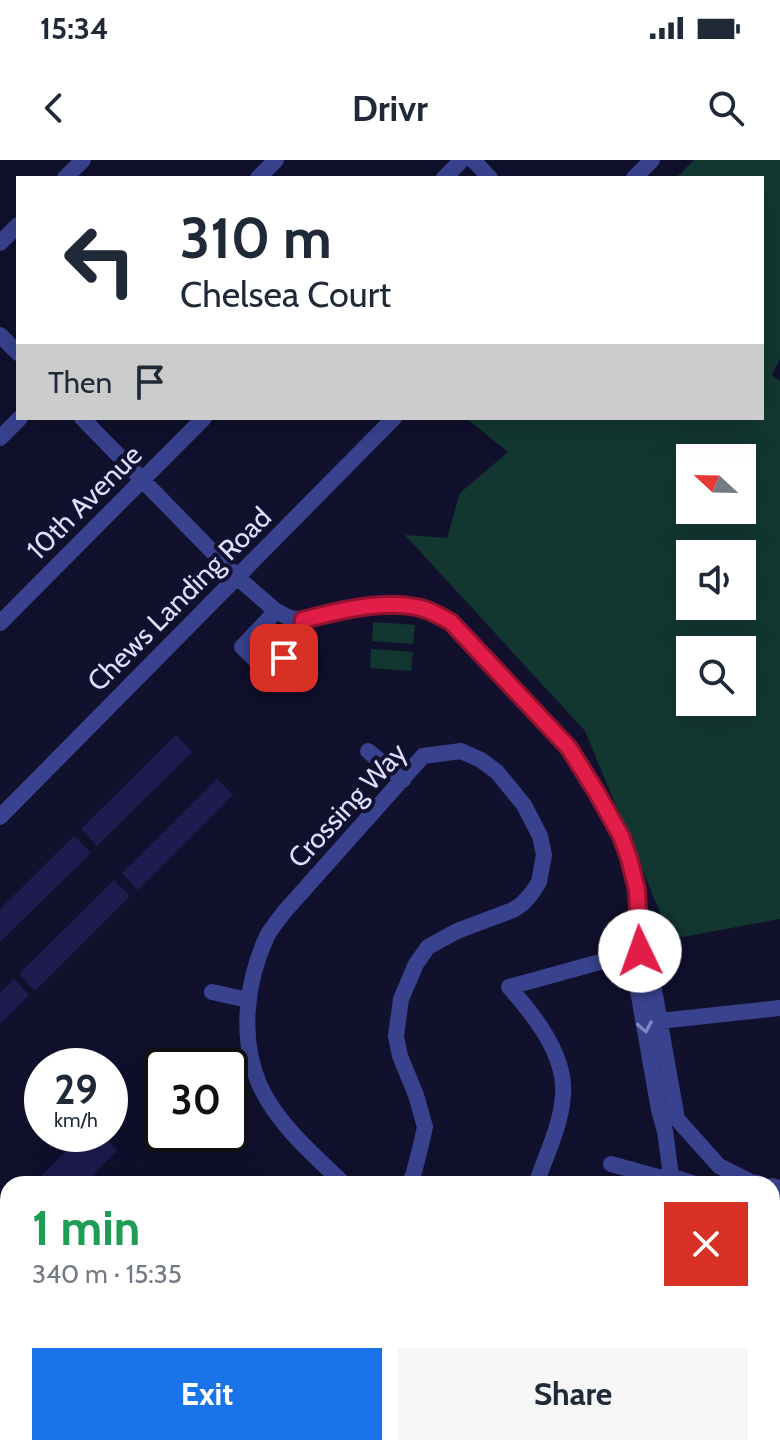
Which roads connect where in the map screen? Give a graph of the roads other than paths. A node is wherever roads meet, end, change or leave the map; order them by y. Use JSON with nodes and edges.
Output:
{"nodes":[{"id":1,"x":83,"y":160,"type":"edge"},
{"id":2,"x":276,"y":160,"type":"edge"},
{"id":3,"x":462,"y":160,"type":"edge"},
{"id":4,"x":473,"y":160,"type":"edge"},
{"id":5,"x":652,"y":160,"type":"edge"},
{"id":6,"x":67,"y":176,"type":"edge"},
{"id":7,"x":260,"y":176,"type":"edge"},
{"id":8,"x":446,"y":176,"type":"edge"},
{"id":9,"x":488,"y":176,"type":"edge"},
{"id":10,"x":636,"y":176,"type":"edge"},
{"id":11,"x":16,"y":227,"type":"edge"},
{"id":12,"x":0,"y":243,"type":"edge"},
{"id":13,"x":0,"y":335,"type":"edge"},
{"id":14,"x":16,"y":351,"type":"edge"},
{"id":15,"x":18,"y":420,"type":"edge"},
{"id":16,"x":84,"y":420,"type":"edge"},
{"id":17,"x":202,"y":420,"type":"edge"},
{"id":18,"x":392,"y":420,"type":"edge"},
{"id":19,"x":0,"y":438,"type":"edge"},
{"id":20,"x":142,"y":480,"type":"junction"},
{"id":21,"x":237,"y":577,"type":"junction"},
{"id":22,"x":276,"y":611,"type":"junction"},
{"id":23,"x":303,"y":620,"type":"junction"},
{"id":24,"x":0,"y":623,"type":"edge"},
{"id":25,"x":368,"y":751,"type":"dead end"},
{"id":26,"x":403,"y":780,"type":"junction"},
{"id":27,"x":0,"y":817,"type":"edge"},
{"id":28,"x":640,"y":951,"type":"junction"},
{"id":29,"x":212,"y":992,"type":"dead end"},
{"id":30,"x":248,"y":1000,"type":"junction"},
{"id":31,"x":780,"y":1008,"type":"edge"},
{"id":32,"x":659,"y":1021,"type":"junction"},
{"id":33,"x":670,"y":1120,"type":"junction"},
{"id":34,"x":611,"y":1164,"type":"dead end"},
{"id":35,"x":336,"y":1176,"type":"edge"},
{"id":36,"x":411,"y":1176,"type":"edge"},
{"id":37,"x":539,"y":1176,"type":"edge"},
{"id":38,"x":654,"y":1176,"type":"edge"},
{"id":39,"x":671,"y":1176,"type":"edge"},
{"id":40,"x":739,"y":1176,"type":"edge"}],
"edges":[{"from":1,"to":6,"type":"street"},
{"from":2,"to":7,"type":"street"},
{"from":3,"to":8,"type":"street"},
{"from":4,"to":9,"type":"street"},
{"from":5,"to":10,"type":"street"},
{"from":11,"to":12,"type":"street"},
{"from":13,"to":14,"type":"street"},
{"from":15,"to":19,"type":"street"},
{"from":16,"to":20,"type":"street"},
{"from":17,"to":20,"type":"street","name":"10th Avenue"},
{"from":18,"to":21,"type":"street","name":"Chews Landing Road"},
{"from":20,"to":21,"type":"street"},
{"from":20,"to":24,"type":"street","name":"10th Avenue"},
{"from":21,"to":22,"type":"street"},
{"from":21,"to":27,"type":"street","name":"Chews Landing Road"},
{"from":22,"to":23,"type":"street"},
{"from":22,"to":23,"type":"street"},
{"from":23,"to":28,"type":"street"},
{"from":25,"to":26,"type":"street"},
{"from":26,"to":30,"type":"street","name":"Crossing Way"},
{"from":26,"to":36,"type":"street","name":"Crossing Way"},
{"from":28,"to":32,"type":"street"},
{"from":28,"to":33,"type":"street","one_way":true},
{"from":28,"to":37,"type":"street"},
{"from":29,"to":30,"type":"street"},
{"from":30,"to":35,"type":"street","name":"Crossing Way"},
{"from":31,"to":32,"type":"street"},
{"from":32,"to":33,"type":"street"},
{"from":33,"to":39,"type":"street"},
{"from":33,"to":40,"type":"street"},
{"from":34,"to":38,"type":"street"}]}
